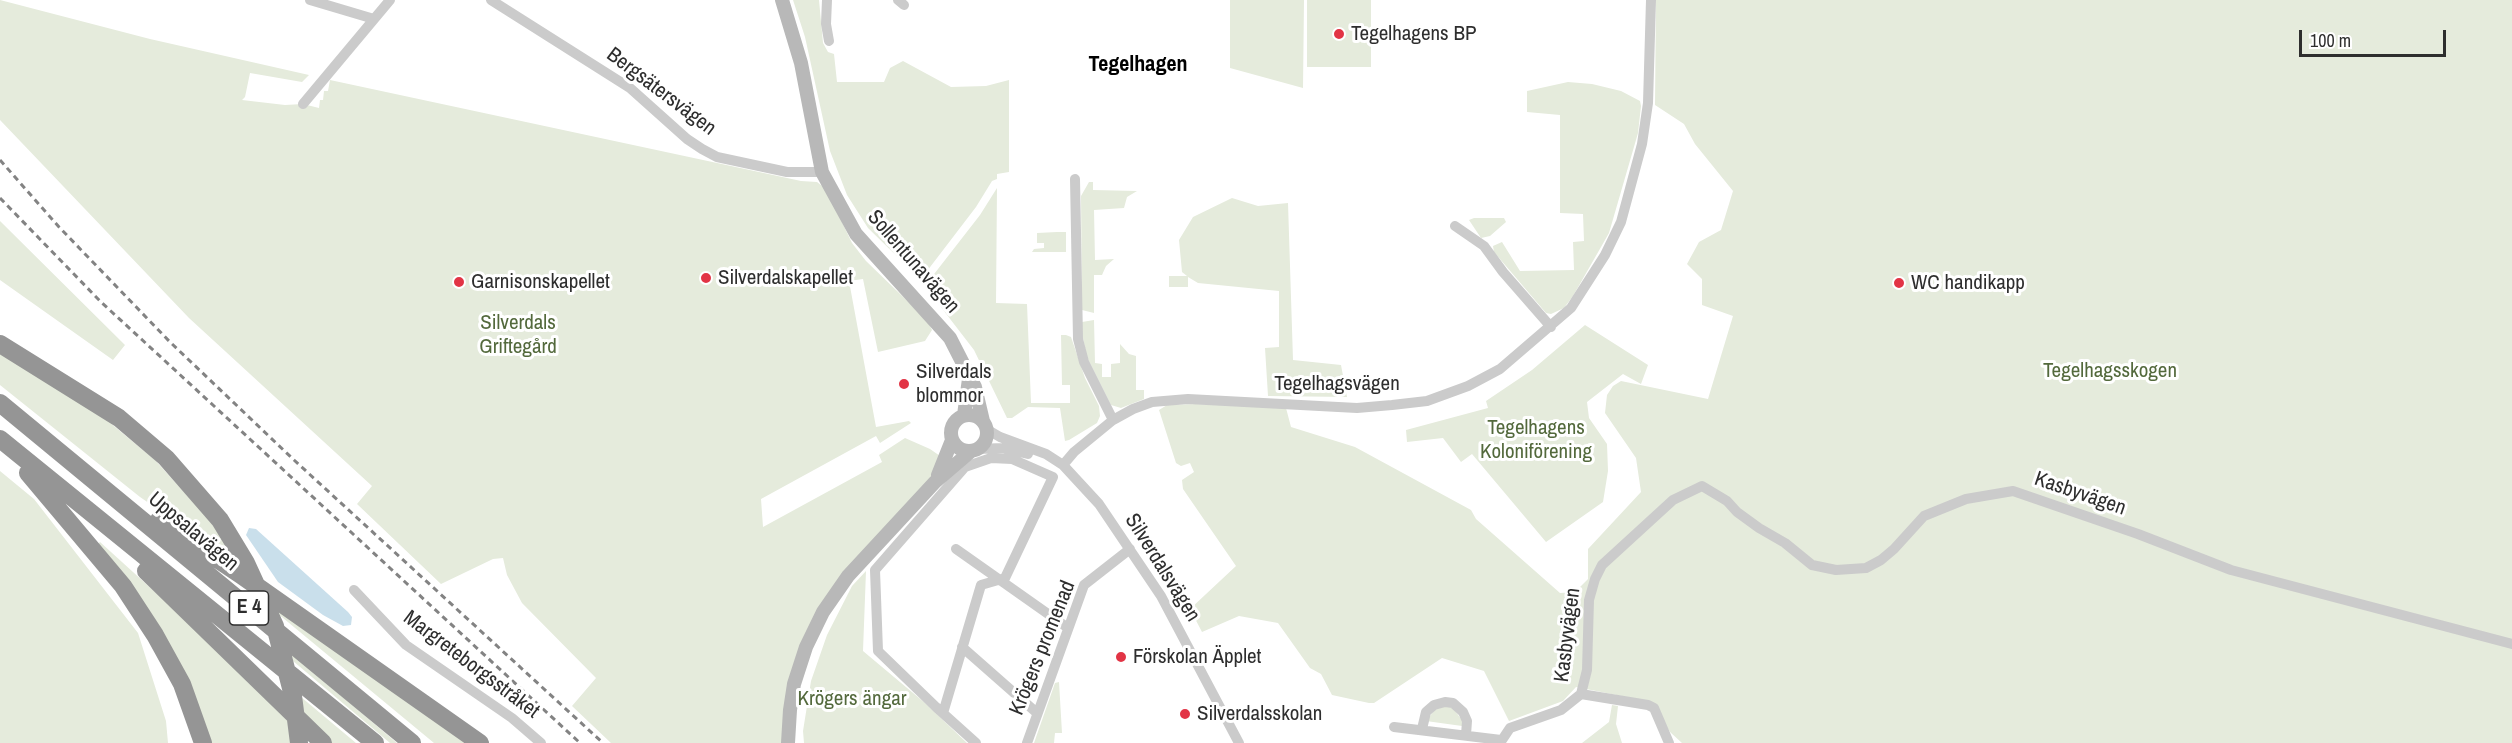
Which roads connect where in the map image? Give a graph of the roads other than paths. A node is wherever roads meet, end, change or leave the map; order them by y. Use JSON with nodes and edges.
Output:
{"nodes":[{"id":1,"x":310,"y":0,"type":"edge"},
{"id":2,"x":390,"y":0,"type":"edge"},
{"id":3,"x":491,"y":0,"type":"edge"},
{"id":4,"x":782,"y":0,"type":"edge"},
{"id":5,"x":827,"y":0,"type":"edge"},
{"id":6,"x":1651,"y":0,"type":"edge"},
{"id":7,"x":374,"y":19,"type":"junction"},
{"id":8,"x":829,"y":41,"type":"dead end"},
{"id":9,"x":303,"y":104,"type":"dead end"},
{"id":10,"x":822,"y":172,"type":"junction"},
{"id":11,"x":1075,"y":179,"type":"dead end"},
{"id":12,"x":1455,"y":226,"type":"dead end"},
{"id":13,"x":1551,"y":327,"type":"junction"},
{"id":14,"x":0,"y":344,"type":"edge"},
{"id":15,"x":969,"y":377,"type":"junction"},
{"id":16,"x":0,"y":403,"type":"edge"},
{"id":17,"x":964,"y":415,"type":"junction"},
{"id":18,"x":1113,"y":420,"type":"junction"},
{"id":19,"x":986,"y":426,"type":"junction"},
{"id":20,"x":0,"y":439,"type":"edge"},
{"id":21,"x":952,"y":440,"type":"junction"},
{"id":22,"x":0,"y":446,"type":"edge"},
{"id":23,"x":974,"y":450,"type":"junction"},
{"id":24,"x":1051,"y":459,"type":"junction"},
{"id":25,"x":1063,"y":465,"type":"junction"},
{"id":26,"x":23,"y":467,"type":"junction"},
{"id":27,"x":87,"y":474,"type":"junction"},
{"id":28,"x":935,"y":482,"type":"junction"},
{"id":29,"x":956,"y":549,"type":"dead end"},
{"id":30,"x":1130,"y":549,"type":"junction"},
{"id":31,"x":999,"y":580,"type":"junction"},
{"id":32,"x":354,"y":590,"type":"dead end"},
{"id":33,"x":1068,"y":628,"type":"junction"},
{"id":34,"x":2512,"y":644,"type":"edge"},
{"id":35,"x":962,"y":647,"type":"junction"},
{"id":36,"x":1581,"y":694,"type":"junction"},
{"id":37,"x":943,"y":713,"type":"junction"},
{"id":38,"x":1037,"y":713,"type":"junction"},
{"id":39,"x":1394,"y":727,"type":"dead end"},
{"id":40,"x":1422,"y":729,"type":"junction"},
{"id":41,"x":1466,"y":735,"type":"junction"},
{"id":42,"x":1501,"y":741,"type":"edge"},
{"id":43,"x":203,"y":743,"type":"edge"},
{"id":44,"x":299,"y":743,"type":"edge"},
{"id":45,"x":323,"y":743,"type":"edge"},
{"id":46,"x":375,"y":743,"type":"edge"},
{"id":47,"x":412,"y":743,"type":"edge"},
{"id":48,"x":480,"y":743,"type":"edge"},
{"id":49,"x":541,"y":743,"type":"edge"},
{"id":50,"x":788,"y":743,"type":"edge"},
{"id":51,"x":976,"y":743,"type":"edge"},
{"id":52,"x":1027,"y":743,"type":"edge"},
{"id":53,"x":1239,"y":743,"type":"edge"},
{"id":54,"x":1669,"y":743,"type":"edge"}],
"edges":[{"from":1,"to":7,"type":"street"},
{"from":2,"to":7,"type":"street"},
{"from":3,"to":10,"type":"street","name":"Bergsätersvägen"},
{"from":4,"to":10,"type":"street","name":"Sollentunavägen"},
{"from":5,"to":8,"type":"street"},
{"from":6,"to":13,"type":"street","name":"Tegelhagsvägen"},
{"from":7,"to":9,"type":"street"},
{"from":10,"to":15,"type":"street","name":"Sollentunavägen"},
{"from":11,"to":18,"type":"street"},
{"from":12,"to":13,"type":"street"},
{"from":13,"to":18,"type":"street","name":"Tegelhagsvägen"},
{"from":14,"to":44,"type":"highway"},
{"from":15,"to":17,"type":"street"},
{"from":15,"to":19,"type":"street","name":"Sollentunavägen"},
{"from":16,"to":27,"type":"highway","name":"Uppsalavägen","number":"E 4"},
{"from":17,"to":19,"type":"street"},
{"from":17,"to":21,"type":"street"},
{"from":18,"to":25,"type":"street","name":"Tegelhagsvägen"},
{"from":19,"to":23,"type":"street"},
{"from":19,"to":24,"type":"street","name":"Silverdalsvägen"},
{"from":20,"to":46,"type":"highway","number":"E 4"},
{"from":21,"to":23,"type":"street"},
{"from":21,"to":28,"type":"street"},
{"from":22,"to":26,"type":"highway"},
{"from":23,"to":24,"type":"street","name":"Silverdalsvägen"},
{"from":23,"to":28,"type":"street"},
{"from":24,"to":25,"type":"street","name":"Silverdalsvägen"},
{"from":25,"to":30,"type":"street","name":"Silverdalsvägen"},
{"from":26,"to":43,"type":"highway"},
{"from":26,"to":45,"type":"highway"},
{"from":27,"to":47,"type":"highway","name":"Uppsalavägen","number":"E 4"},
{"from":27,"to":48,"type":"highway"},
{"from":28,"to":50,"type":"street"},
{"from":29,"to":31,"type":"street"},
{"from":30,"to":33,"type":"street","name":"Krögers promenad"},
{"from":30,"to":53,"type":"street","name":"Silverdalsvägen"},
{"from":31,"to":33,"type":"street"},
{"from":31,"to":35,"type":"street"},
{"from":31,"to":37,"type":"street"},
{"from":32,"to":49,"type":"street","name":"Margreteborgsstråket"},
{"from":33,"to":38,"type":"street","name":"Krögers promenad"},
{"from":34,"to":36,"type":"street","name":"Kasbyvägen"},
{"from":35,"to":37,"type":"street"},
{"from":35,"to":38,"type":"street"},
{"from":36,"to":42,"type":"street","name":"Kasbyvägen"},
{"from":36,"to":54,"type":"street"},
{"from":37,"to":51,"type":"street"},
{"from":38,"to":52,"type":"street","name":"Krögers promenad"},
{"from":39,"to":40,"type":"street","name":"Kasbyvägen"},
{"from":40,"to":41,"type":"street","name":"Kasbyvägen"},
{"from":40,"to":41,"type":"street"},
{"from":41,"to":42,"type":"street","name":"Kasbyvägen"}]}
